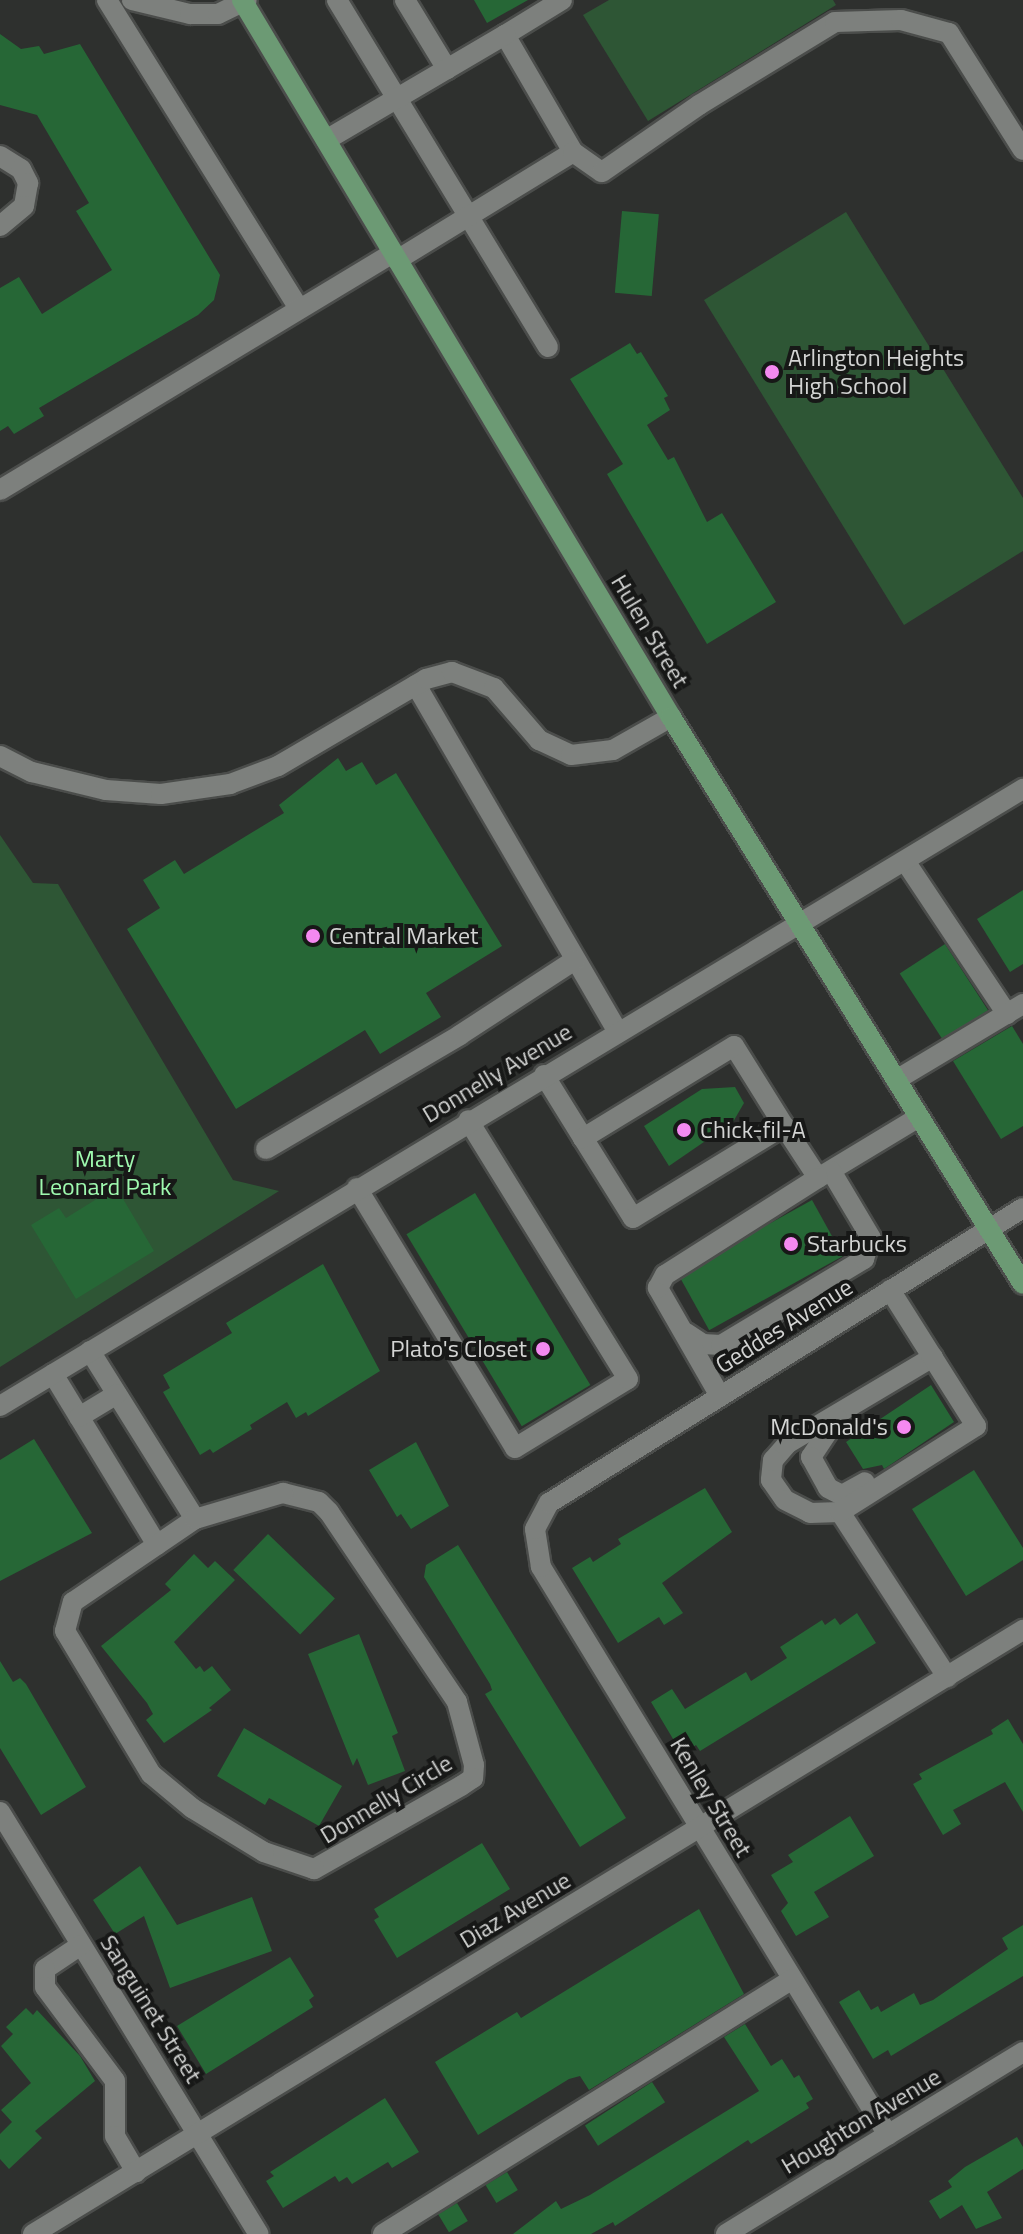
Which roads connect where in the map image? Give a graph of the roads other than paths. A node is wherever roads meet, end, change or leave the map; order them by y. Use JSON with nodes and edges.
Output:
{"nodes":[{"id":1,"x":107,"y":0,"type":"edge"},
{"id":2,"x":132,"y":0,"type":"edge"},
{"id":3,"x":337,"y":0,"type":"edge"},
{"id":4,"x":405,"y":0,"type":"edge"},
{"id":5,"x":562,"y":0,"type":"edge"},
{"id":6,"x":244,"y":1,"type":"edge"},
{"id":7,"x":505,"y":35,"type":"junction"},
{"id":8,"x":447,"y":69,"type":"junction"},
{"id":9,"x":397,"y":98,"type":"junction"},
{"id":10,"x":326,"y":140,"type":"junction"},
{"id":11,"x":1023,"y":150,"type":"edge"},
{"id":12,"x":573,"y":152,"type":"junction"},
{"id":13,"x":0,"y":156,"type":"edge"},
{"id":14,"x":469,"y":216,"type":"junction"},
{"id":15,"x":0,"y":226,"type":"edge"},
{"id":16,"x":395,"y":256,"type":"junction"},
{"id":17,"x":299,"y":308,"type":"junction"},
{"id":18,"x":548,"y":347,"type":"dead end"},
{"id":19,"x":0,"y":490,"type":"edge"},
{"id":20,"x":416,"y":685,"type":"junction"},
{"id":21,"x":671,"y":717,"type":"junction"},
{"id":22,"x":0,"y":756,"type":"edge"},
{"id":23,"x":1023,"y":789,"type":"edge"},
{"id":24,"x":905,"y":861,"type":"junction"},
{"id":25,"x":798,"y":921,"type":"junction"},
{"id":26,"x":575,"y":960,"type":"junction"},
{"id":27,"x":1015,"y":1009,"type":"edge"},
{"id":28,"x":617,"y":1031,"type":"junction"},
{"id":29,"x":544,"y":1075,"type":"junction"},
{"id":30,"x":896,"y":1080,"type":"junction"},
{"id":31,"x":919,"y":1117,"type":"junction"},
{"id":32,"x":468,"y":1120,"type":"junction"},
{"id":33,"x":784,"y":1126,"type":"junction"},
{"id":34,"x":583,"y":1138,"type":"junction"},
{"id":35,"x":266,"y":1149,"type":"dead end"},
{"id":36,"x":824,"y":1175,"type":"junction"},
{"id":37,"x":357,"y":1188,"type":"junction"},
{"id":38,"x":1023,"y":1208,"type":"edge"},
{"id":39,"x":989,"y":1229,"type":"junction"},
{"id":40,"x":1023,"y":1284,"type":"edge"},
{"id":41,"x":890,"y":1290,"type":"junction"},
{"id":42,"x":682,"y":1331,"type":"junction"},
{"id":43,"x":90,"y":1351,"type":"junction"},
{"id":44,"x":933,"y":1357,"type":"junction"},
{"id":45,"x":53,"y":1374,"type":"junction"},
{"id":46,"x":720,"y":1396,"type":"junction"},
{"id":47,"x":122,"y":1402,"type":"junction"},
{"id":48,"x":0,"y":1406,"type":"edge"},
{"id":49,"x":841,"y":1411,"type":"junction"},
{"id":50,"x":84,"y":1425,"type":"junction"},
{"id":51,"x":976,"y":1426,"type":"junction"},
{"id":52,"x":572,"y":1488,"type":"joint"},
{"id":53,"x":840,"y":1512,"type":"junction"},
{"id":54,"x":195,"y":1519,"type":"junction"},
{"id":55,"x":157,"y":1545,"type":"junction"},
{"id":56,"x":1023,"y":1630,"type":"edge"},
{"id":57,"x":947,"y":1677,"type":"junction"},
{"id":58,"x":0,"y":1812,"type":"edge"},
{"id":59,"x":699,"y":1828,"type":"junction"},
{"id":60,"x":81,"y":1945,"type":"junction"},
{"id":61,"x":792,"y":1979,"type":"junction"},
{"id":62,"x":1023,"y":2052,"type":"edge"},
{"id":63,"x":198,"y":2135,"type":"junction"},
{"id":64,"x":888,"y":2135,"type":"junction"},
{"id":65,"x":136,"y":2172,"type":"junction"},
{"id":66,"x":33,"y":2234,"type":"edge"},
{"id":67,"x":259,"y":2234,"type":"edge"},
{"id":68,"x":383,"y":2234,"type":"edge"},
{"id":69,"x":726,"y":2234,"type":"edge"}],
"edges":[{"from":1,"to":17,"type":"street"},
{"from":2,"to":6,"type":"street"},
{"from":3,"to":9,"type":"street"},
{"from":4,"to":8,"type":"street"},
{"from":5,"to":7,"type":"street"},
{"from":6,"to":10,"type":"main road","name":"Hulen Street"},
{"from":7,"to":8,"type":"street"},
{"from":7,"to":12,"type":"street"},
{"from":8,"to":9,"type":"street"},
{"from":9,"to":10,"type":"street"},
{"from":9,"to":14,"type":"street"},
{"from":10,"to":16,"type":"main road","name":"Hulen Street"},
{"from":11,"to":12,"type":"street"},
{"from":12,"to":14,"type":"street"},
{"from":13,"to":15,"type":"street"},
{"from":14,"to":16,"type":"street"},
{"from":14,"to":18,"type":"street"},
{"from":16,"to":17,"type":"street"},
{"from":16,"to":21,"type":"main road","name":"Hulen Street"},
{"from":17,"to":19,"type":"street"},
{"from":20,"to":21,"type":"street"},
{"from":20,"to":22,"type":"street"},
{"from":20,"to":26,"type":"street"},
{"from":21,"to":25,"type":"main road","name":"Hulen Street"},
{"from":23,"to":24,"type":"street","name":"Donnelly Avenue"},
{"from":24,"to":25,"type":"street","name":"Donnelly Avenue"},
{"from":24,"to":27,"type":"street"},
{"from":25,"to":28,"type":"street","name":"Donnelly Avenue"},
{"from":25,"to":30,"type":"main road","name":"Hulen Street"},
{"from":26,"to":28,"type":"street"},
{"from":26,"to":35,"type":"street"},
{"from":27,"to":30,"type":"street"},
{"from":28,"to":29,"type":"street","name":"Donnelly Avenue"},
{"from":29,"to":32,"type":"street","name":"Donnelly Avenue"},
{"from":29,"to":34,"type":"street"},
{"from":30,"to":31,"type":"main road","name":"Hulen Street"},
{"from":31,"to":36,"type":"street"},
{"from":31,"to":39,"type":"main road","name":"Hulen Street"},
{"from":32,"to":37,"type":"street","name":"Donnelly Avenue"},
{"from":32,"to":37,"type":"street"},
{"from":33,"to":34,"type":"street"},
{"from":33,"to":34,"type":"street"},
{"from":33,"to":36,"type":"street"},
{"from":36,"to":42,"type":"street"},
{"from":36,"to":42,"type":"street"},
{"from":37,"to":43,"type":"street","name":"Donnelly Avenue"},
{"from":38,"to":39,"type":"street","name":"Geddes Avenue"},
{"from":39,"to":40,"type":"main road","name":"Hulen Street"},
{"from":39,"to":41,"type":"street","name":"Geddes Avenue"},
{"from":41,"to":44,"type":"street"},
{"from":41,"to":46,"type":"street","name":"Geddes Avenue"},
{"from":42,"to":46,"type":"street"},
{"from":43,"to":45,"type":"street","name":"Donnelly Avenue"},
{"from":43,"to":47,"type":"street"},
{"from":44,"to":49,"type":"street"},
{"from":44,"to":51,"type":"street"},
{"from":45,"to":48,"type":"street","name":"Donnelly Avenue"},
{"from":45,"to":50,"type":"street"},
{"from":46,"to":52,"type":"street","name":"Geddes Avenue"},
{"from":47,"to":50,"type":"street"},
{"from":47,"to":54,"type":"street"},
{"from":49,"to":51,"type":"street"},
{"from":49,"to":53,"type":"street"},
{"from":50,"to":55,"type":"street"},
{"from":51,"to":53,"type":"street"},
{"from":52,"to":59,"type":"street","name":"Kenley Street"},
{"from":53,"to":57,"type":"street"},
{"from":54,"to":55,"type":"street","name":"Donnelly Circle"},
{"from":54,"to":55,"type":"street","name":"Donnelly Circle"},
{"from":56,"to":57,"type":"street","name":"Diaz Avenue"},
{"from":57,"to":59,"type":"street","name":"Diaz Avenue"},
{"from":58,"to":60,"type":"street","name":"Sanguinet Street"},
{"from":59,"to":61,"type":"street","name":"Kenley Street"},
{"from":59,"to":63,"type":"street","name":"Diaz Avenue"},
{"from":60,"to":63,"type":"street","name":"Sanguinet Street"},
{"from":60,"to":65,"type":"street"},
{"from":61,"to":64,"type":"street","name":"Kenley Street"},
{"from":61,"to":68,"type":"street"},
{"from":62,"to":64,"type":"street","name":"Houghton Avenue"},
{"from":63,"to":65,"type":"street","name":"Diaz Avenue"},
{"from":63,"to":67,"type":"street","name":"Sanguinet Street"},
{"from":64,"to":69,"type":"street","name":"Houghton Avenue"},
{"from":65,"to":66,"type":"street","name":"Diaz Avenue"}]}
